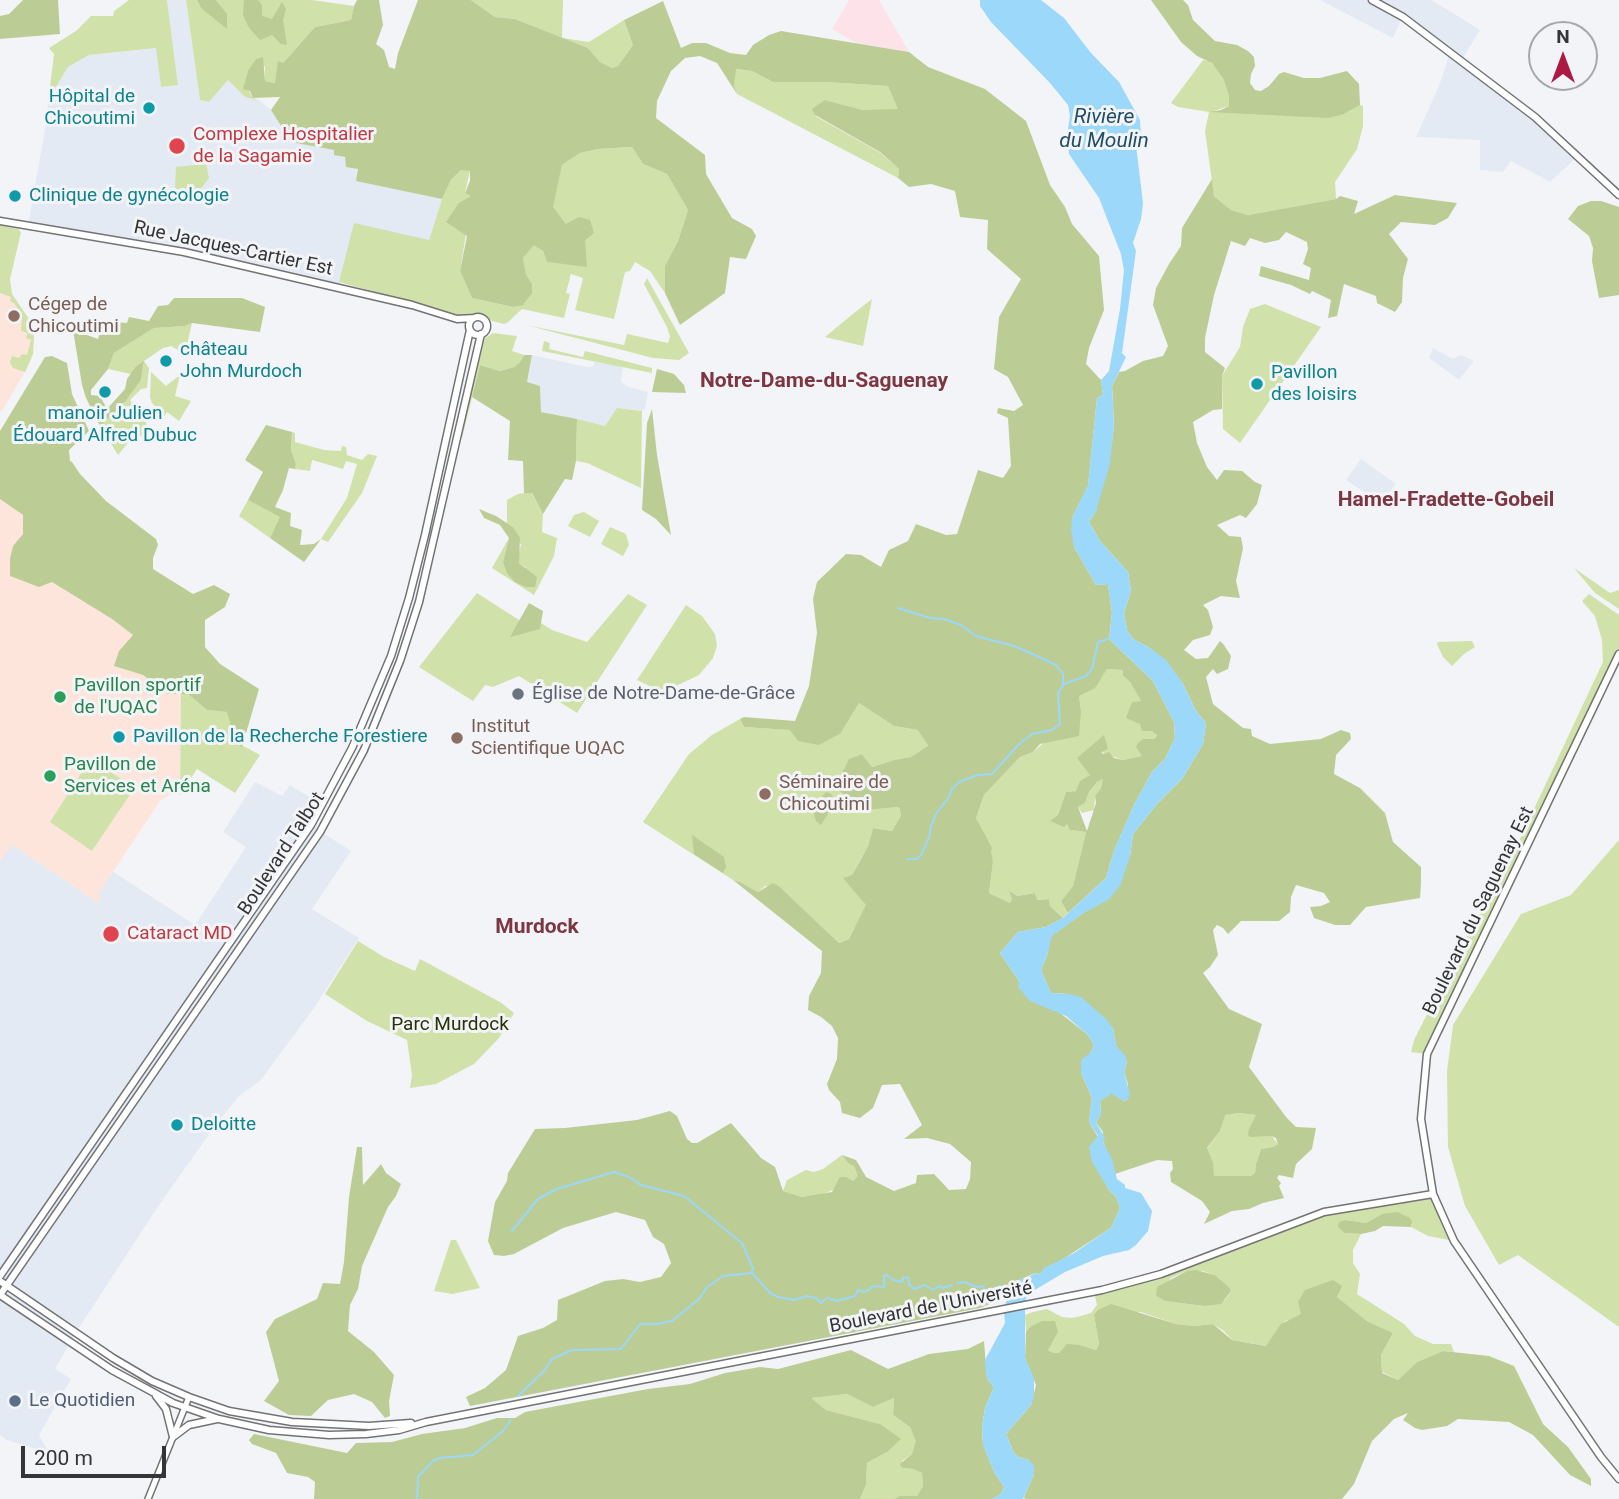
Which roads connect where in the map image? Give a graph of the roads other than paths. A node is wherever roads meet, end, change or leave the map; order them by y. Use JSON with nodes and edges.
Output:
{"nodes":[{"id":1,"x":1372,"y":0,"type":"edge"},
{"id":2,"x":1619,"y":195,"type":"edge"},
{"id":3,"x":0,"y":221,"type":"edge"},
{"id":4,"x":474,"y":318,"type":"junction"},
{"id":5,"x":457,"y":319,"type":"junction"},
{"id":6,"x":470,"y":329,"type":"junction"},
{"id":7,"x":481,"y":334,"type":"junction"},
{"id":8,"x":1619,"y":654,"type":"edge"},
{"id":9,"x":1433,"y":1194,"type":"junction"},
{"id":10,"x":0,"y":1276,"type":"edge"},
{"id":11,"x":3,"y":1284,"type":"edge"},
{"id":12,"x":0,"y":1295,"type":"edge"},
{"id":13,"x":155,"y":1395,"type":"junction"},
{"id":14,"x":188,"y":1397,"type":"junction"},
{"id":15,"x":185,"y":1407,"type":"junction"},
{"id":16,"x":219,"y":1419,"type":"junction"},
{"id":17,"x":426,"y":1422,"type":"junction"},
{"id":18,"x":173,"y":1437,"type":"junction"},
{"id":19,"x":1619,"y":1479,"type":"edge"},
{"id":20,"x":148,"y":1499,"type":"edge"}],
"edges":[{"from":1,"to":2,"type":"main road"},
{"from":3,"to":5,"type":"main road","name":"Rue Jacques-Cartier Est"},
{"from":4,"to":5,"type":"main road","name":"Rue Jacques-Cartier Est"},
{"from":4,"to":6,"type":"main road"},
{"from":4,"to":7,"type":"main road"},
{"from":5,"to":6,"type":"main road","name":"Rue Jacques-Cartier Est"},
{"from":6,"to":7,"type":"main road"},
{"from":6,"to":10,"type":"main road","name":"Boulevard Talbot"},
{"from":7,"to":11,"type":"main road","name":"Boulevard Talbot"},
{"from":8,"to":9,"type":"main road","name":"Boulevard du Saguenay Est"},
{"from":9,"to":17,"type":"main road","name":"Boulevard de l'Université"},
{"from":9,"to":19,"type":"main road","name":"Boulevard du Saguenay Est"},
{"from":11,"to":12,"type":"main road","name":"Boulevard Talbot"},
{"from":11,"to":14,"type":"main road","name":"Boulevard de l'Université"},
{"from":12,"to":13,"type":"main road","name":"Boulevard de l'Université"},
{"from":13,"to":15,"type":"main road","name":"Boulevard de l'Université"},
{"from":13,"to":18,"type":"main road"},
{"from":14,"to":15,"type":"street"},
{"from":14,"to":17,"type":"main road","name":"Boulevard de l'Université"},
{"from":15,"to":16,"type":"main road","name":"Boulevard de l'Université"},
{"from":15,"to":18,"type":"street"},
{"from":16,"to":17,"type":"main road","name":"Boulevard de l'Université"},
{"from":16,"to":18,"type":"main road"},
{"from":18,"to":20,"type":"street"}]}
